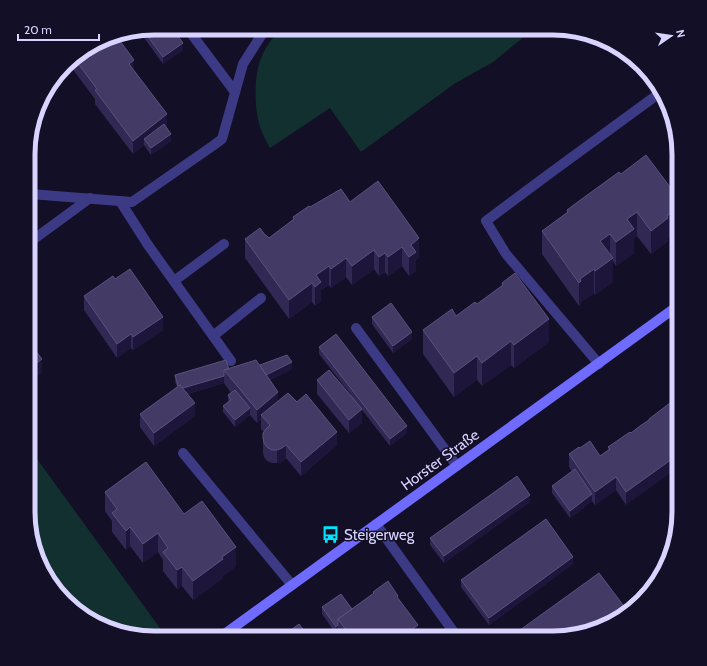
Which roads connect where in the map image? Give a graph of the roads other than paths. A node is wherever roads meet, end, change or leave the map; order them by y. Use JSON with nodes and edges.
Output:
{"nodes":[{"id":1,"x":192,"y":35,"type":"edge"},
{"id":2,"x":262,"y":35,"type":"edge"},
{"id":3,"x":235,"y":92,"type":"junction"},
{"id":4,"x":656,"y":95,"type":"edge"},
{"id":5,"x":35,"y":194,"type":"edge"},
{"id":6,"x":90,"y":198,"type":"junction"},
{"id":7,"x":120,"y":201,"type":"junction"},
{"id":8,"x":35,"y":238,"type":"edge"},
{"id":9,"x":224,"y":244,"type":"dead end"},
{"id":10,"x":174,"y":281,"type":"junction"},
{"id":11,"x":262,"y":298,"type":"dead end"},
{"id":12,"x":672,"y":310,"type":"edge"},
{"id":13,"x":356,"y":328,"type":"dead end"},
{"id":14,"x":213,"y":336,"type":"junction"},
{"id":15,"x":231,"y":361,"type":"dead end"},
{"id":16,"x":599,"y":364,"type":"junction"},
{"id":17,"x":183,"y":453,"type":"dead end"},
{"id":18,"x":457,"y":466,"type":"junction"},
{"id":19,"x":376,"y":524,"type":"junction"},
{"id":20,"x":292,"y":585,"type":"junction"},
{"id":21,"x":229,"y":631,"type":"edge"},
{"id":22,"x":453,"y":631,"type":"edge"}],
"edges":[{"from":1,"to":3,"type":"street"},
{"from":2,"to":3,"type":"street"},
{"from":3,"to":7,"type":"street"},
{"from":4,"to":16,"type":"street"},
{"from":5,"to":6,"type":"street"},
{"from":6,"to":7,"type":"street"},
{"from":6,"to":8,"type":"street"},
{"from":7,"to":10,"type":"street"},
{"from":9,"to":10,"type":"street"},
{"from":10,"to":14,"type":"street"},
{"from":11,"to":14,"type":"street"},
{"from":12,"to":16,"type":"main road","name":"Horster Straße"},
{"from":13,"to":18,"type":"street"},
{"from":14,"to":15,"type":"street"},
{"from":16,"to":18,"type":"main road","name":"Horster Straße"},
{"from":17,"to":20,"type":"street"},
{"from":18,"to":19,"type":"main road","name":"Horster Straße"},
{"from":19,"to":20,"type":"main road","name":"Horster Straße"},
{"from":19,"to":22,"type":"street"},
{"from":20,"to":21,"type":"main road","name":"Horster Straße"}]}
